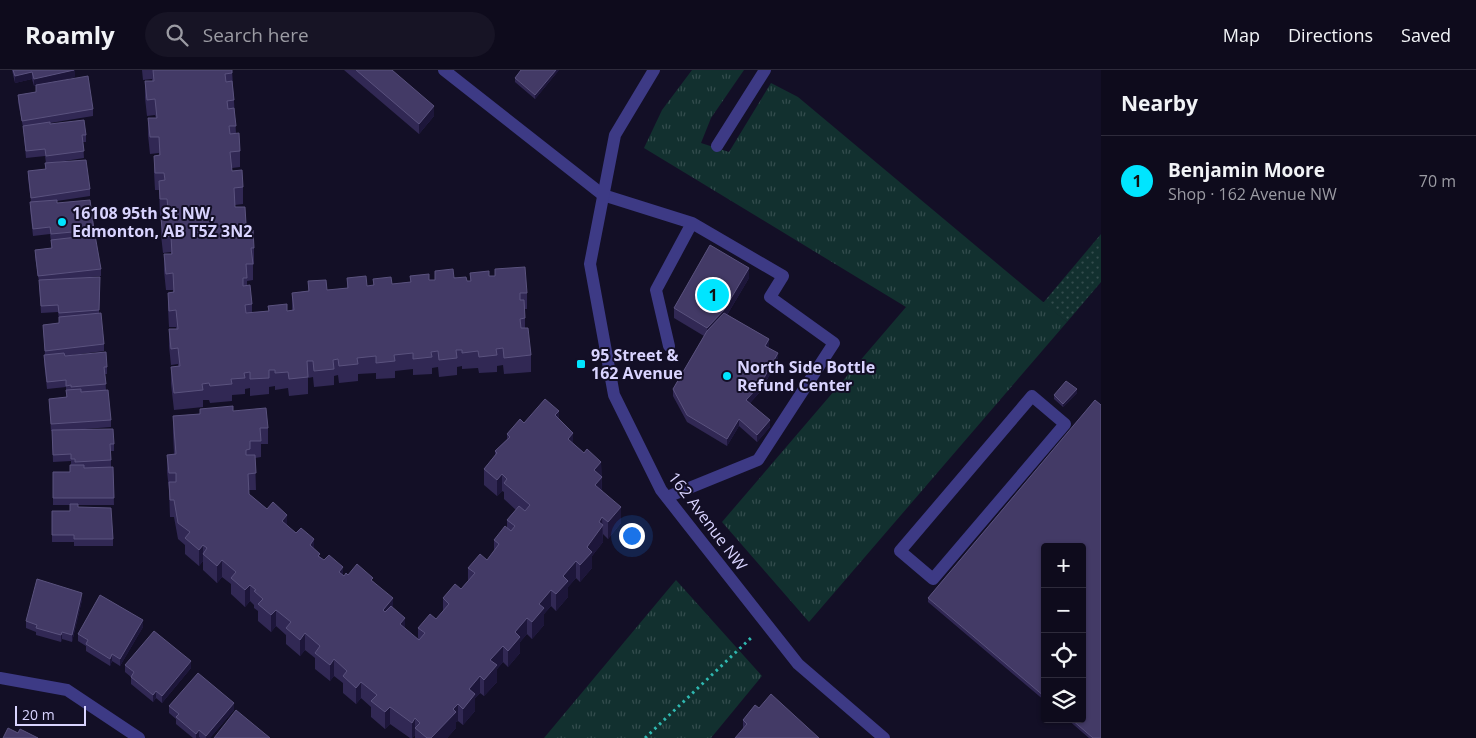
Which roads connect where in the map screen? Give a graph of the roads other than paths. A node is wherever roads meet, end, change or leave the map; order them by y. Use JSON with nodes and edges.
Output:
{"nodes":[{"id":1,"x":444,"y":70,"type":"edge"},
{"id":2,"x":654,"y":70,"type":"edge"},
{"id":3,"x":764,"y":70,"type":"edge"},
{"id":4,"x":717,"y":146,"type":"dead end"},
{"id":5,"x":603,"y":196,"type":"junction"},
{"id":6,"x":692,"y":223,"type":"junction"},
{"id":7,"x":669,"y":346,"type":"dead end"},
{"id":8,"x":1065,"y":424,"type":"joint"},
{"id":9,"x":667,"y":497,"type":"junction"},
{"id":10,"x":0,"y":678,"type":"edge"},
{"id":11,"x":139,"y":738,"type":"edge"},
{"id":12,"x":884,"y":738,"type":"edge"}],
"edges":[{"from":1,"to":5,"type":"street"},
{"from":2,"to":5,"type":"street","name":"162 Avenue NW"},
{"from":3,"to":4,"type":"street"},
{"from":5,"to":6,"type":"street"},
{"from":5,"to":9,"type":"street","name":"162 Avenue NW"},
{"from":6,"to":7,"type":"street"},
{"from":6,"to":9,"type":"street"},
{"from":8,"to":8,"type":"street"},
{"from":9,"to":12,"type":"street","name":"162 Avenue NW"},
{"from":10,"to":11,"type":"street"}]}
